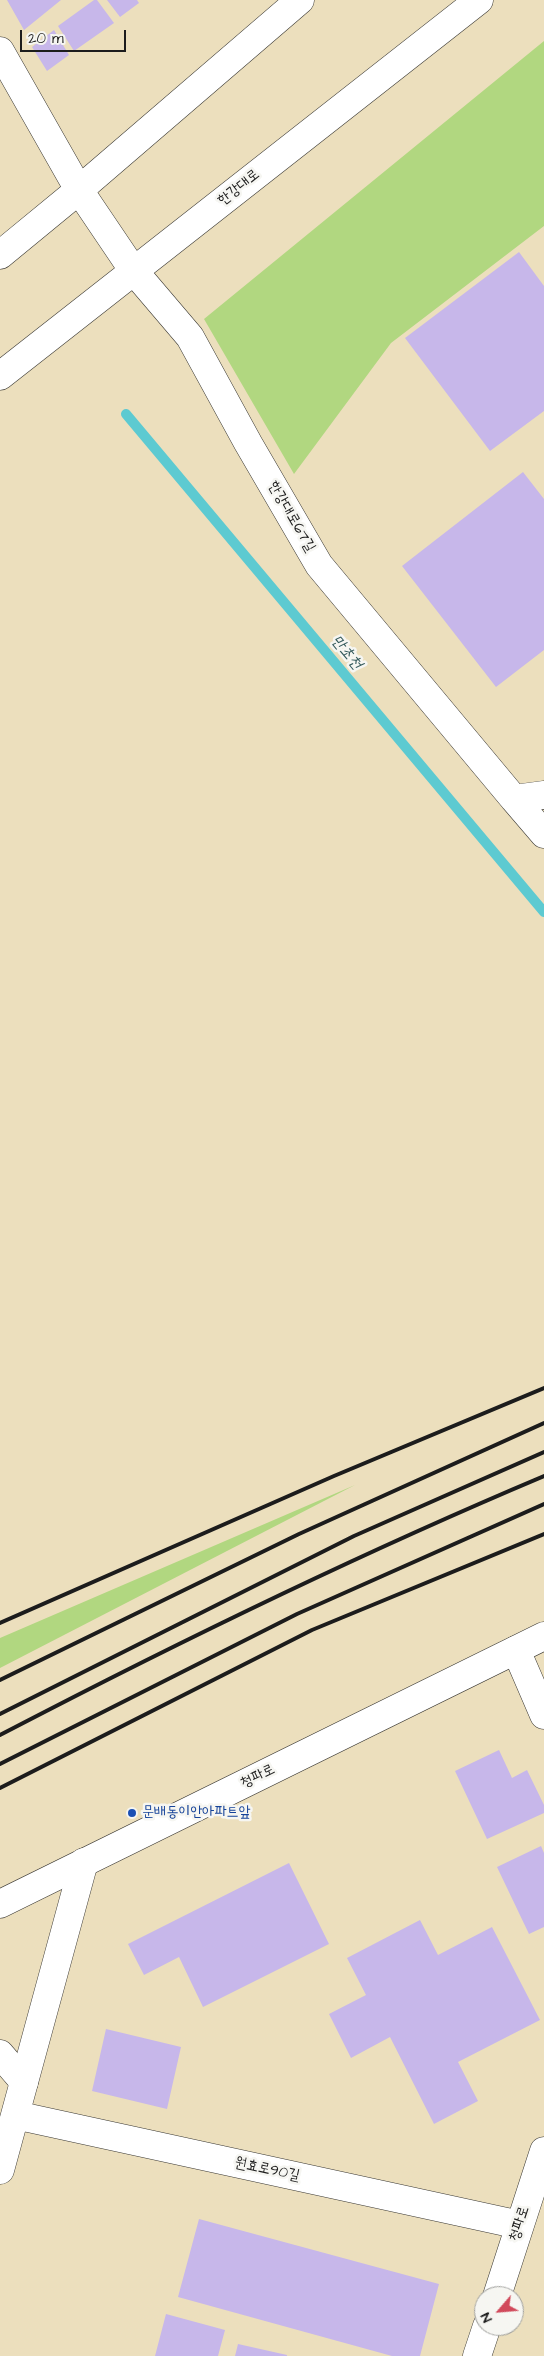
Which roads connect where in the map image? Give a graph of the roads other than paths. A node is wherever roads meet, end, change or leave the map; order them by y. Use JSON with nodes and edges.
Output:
{"nodes":[{"id":1,"x":300,"y":0,"type":"edge"},
{"id":2,"x":478,"y":0,"type":"edge"},
{"id":3,"x":0,"y":51,"type":"edge"},
{"id":4,"x":79,"y":190,"type":"junction"},
{"id":5,"x":0,"y":255,"type":"edge"},
{"id":6,"x":133,"y":270,"type":"junction"},
{"id":7,"x":0,"y":376,"type":"edge"},
{"id":8,"x":544,"y":795,"type":"edge"},
{"id":9,"x":514,"y":799,"type":"junction"},
{"id":10,"x":544,"y":834,"type":"edge"},
{"id":11,"x":544,"y":1636,"type":"edge"},
{"id":12,"x":516,"y":1650,"type":"junction"},
{"id":13,"x":544,"y":1714,"type":"edge"},
{"id":14,"x":84,"y":1862,"type":"junction"},
{"id":15,"x":0,"y":1904,"type":"edge"},
{"id":16,"x":0,"y":2054,"type":"edge"},
{"id":17,"x":24,"y":2082,"type":"junction"},
{"id":18,"x":15,"y":2115,"type":"junction"},
{"id":19,"x":544,"y":2151,"type":"edge"},
{"id":20,"x":0,"y":2170,"type":"edge"},
{"id":21,"x":520,"y":2225,"type":"junction"},
{"id":22,"x":500,"y":2286,"type":"edge"},
{"id":23,"x":484,"y":2336,"type":"edge"},
{"id":24,"x":477,"y":2356,"type":"edge"}],
"edges":[{"from":1,"to":4,"type":"street"},
{"from":2,"to":6,"type":"street","name":"한강대로"},
{"from":3,"to":4,"type":"street","name":"한강대로67길"},
{"from":4,"to":5,"type":"street"},
{"from":4,"to":6,"type":"street","name":"한강대로67길"},
{"from":6,"to":7,"type":"street","name":"한강대로"},
{"from":6,"to":9,"type":"street","name":"한강대로67길"},
{"from":8,"to":9,"type":"street"},
{"from":9,"to":10,"type":"street","name":"한강대로67길"},
{"from":11,"to":12,"type":"street","name":"청파로"},
{"from":12,"to":13,"type":"street"},
{"from":12,"to":14,"type":"street","name":"청파로"},
{"from":14,"to":15,"type":"street","name":"청파로"},
{"from":14,"to":17,"type":"street"},
{"from":16,"to":17,"type":"street"},
{"from":17,"to":18,"type":"street"},
{"from":18,"to":20,"type":"street"},
{"from":18,"to":21,"type":"street","name":"원효로90길"},
{"from":19,"to":21,"type":"street","name":"청파로"},
{"from":21,"to":22,"type":"street","name":"청파로"},
{"from":23,"to":24,"type":"street"}]}
